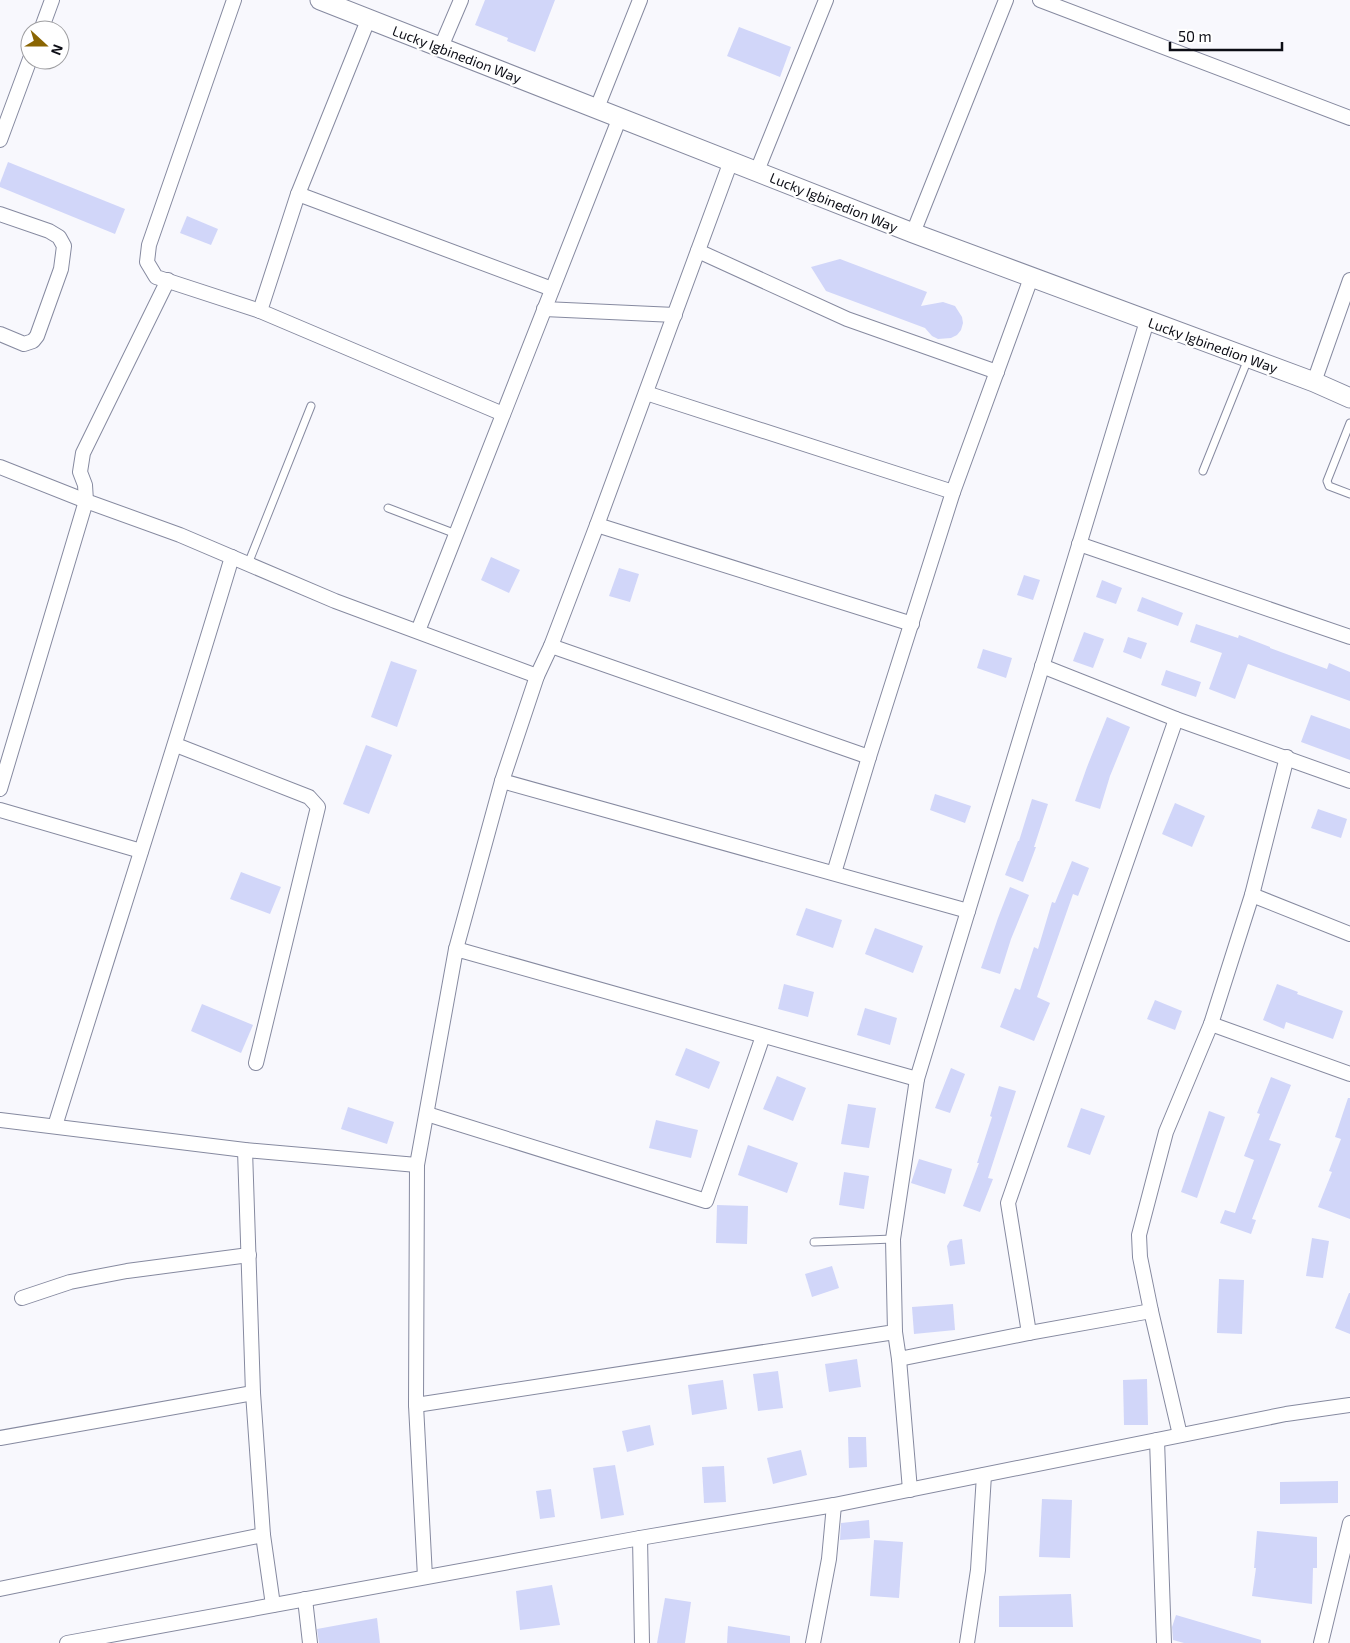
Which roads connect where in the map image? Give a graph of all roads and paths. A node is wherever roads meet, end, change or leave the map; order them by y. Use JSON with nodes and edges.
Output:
{"nodes":[{"id":1,"x":52,"y":0,"type":"edge"},
{"id":2,"x":234,"y":0,"type":"edge"},
{"id":3,"x":320,"y":0,"type":"edge"},
{"id":4,"x":461,"y":0,"type":"edge"},
{"id":5,"x":640,"y":0,"type":"edge"},
{"id":6,"x":826,"y":0,"type":"edge"},
{"id":7,"x":1006,"y":0,"type":"edge"},
{"id":8,"x":1040,"y":0,"type":"edge"},
{"id":9,"x":45,"y":20,"type":"edge"},
{"id":10,"x":368,"y":20,"type":"junction"},
{"id":11,"x":441,"y":47,"type":"junction"},
{"id":12,"x":26,"y":70,"type":"edge"},
{"id":13,"x":597,"y":108,"type":"junction"},
{"id":14,"x":620,"y":117,"type":"junction"},
{"id":15,"x":1350,"y":118,"type":"edge"},
{"id":16,"x":0,"y":140,"type":"edge"},
{"id":17,"x":732,"y":161,"type":"junction"},
{"id":18,"x":757,"y":172,"type":"junction"},
{"id":19,"x":298,"y":194,"type":"junction"},
{"id":20,"x":0,"y":214,"type":"edge"},
{"id":21,"x":912,"y":233,"type":"junction"},
{"id":22,"x":698,"y":252,"type":"junction"},
{"id":23,"x":1031,"y":278,"type":"junction"},
{"id":24,"x":168,"y":280,"type":"junction"},
{"id":25,"x":1350,"y":280,"type":"edge"},
{"id":26,"x":552,"y":289,"type":"junction"},
{"id":27,"x":544,"y":309,"type":"junction"},
{"id":28,"x":260,"y":311,"type":"junction"},
{"id":29,"x":675,"y":315,"type":"junction"},
{"id":30,"x":1147,"y":321,"type":"junction"},
{"id":31,"x":0,"y":334,"type":"edge"},
{"id":32,"x":1248,"y":358,"type":"junction"},
{"id":33,"x":997,"y":372,"type":"junction"},
{"id":34,"x":1314,"y":382,"type":"junction"},
{"id":35,"x":646,"y":392,"type":"junction"},
{"id":36,"x":1350,"y":398,"type":"edge"},
{"id":37,"x":311,"y":406,"type":"dead end"},
{"id":38,"x":503,"y":414,"type":"junction"},
{"id":39,"x":1350,"y":423,"type":"edge"},
{"id":40,"x":0,"y":467,"type":"edge"},
{"id":41,"x":1202,"y":471,"type":"dead end"},
{"id":42,"x":953,"y":492,"type":"junction"},
{"id":43,"x":1350,"y":494,"type":"edge"},
{"id":44,"x":86,"y":501,"type":"junction"},
{"id":45,"x":388,"y":508,"type":"dead end"},
{"id":46,"x":597,"y":525,"type":"junction"},
{"id":47,"x":456,"y":534,"type":"junction"},
{"id":48,"x":1079,"y":544,"type":"junction"},
{"id":49,"x":232,"y":557,"type":"junction"},
{"id":50,"x":248,"y":564,"type":"junction"},
{"id":51,"x":912,"y":624,"type":"junction"},
{"id":52,"x":418,"y":631,"type":"junction"},
{"id":53,"x":1350,"y":637,"type":"edge"},
{"id":54,"x":551,"y":646,"type":"junction"},
{"id":55,"x":1042,"y":666,"type":"junction"},
{"id":56,"x":538,"y":676,"type":"junction"},
{"id":57,"x":1176,"y":718,"type":"junction"},
{"id":58,"x":176,"y":744,"type":"junction"},
{"id":59,"x":1287,"y":757,"type":"junction"},
{"id":60,"x":869,"y":758,"type":"junction"},
{"id":61,"x":502,"y":781,"type":"junction"},
{"id":62,"x":1350,"y":781,"type":"edge"},
{"id":63,"x":0,"y":789,"type":"edge"},
{"id":64,"x":0,"y":810,"type":"edge"},
{"id":65,"x":141,"y":851,"type":"junction"},
{"id":66,"x":834,"y":874,"type":"junction"},
{"id":67,"x":1252,"y":895,"type":"junction"},
{"id":68,"x":968,"y":911,"type":"junction"},
{"id":69,"x":1350,"y":934,"type":"edge"},
{"id":70,"x":456,"y":949,"type":"junction"},
{"id":71,"x":1211,"y":1024,"type":"junction"},
{"id":72,"x":763,"y":1036,"type":"junction"},
{"id":73,"x":256,"y":1063,"type":"dead end"},
{"id":74,"x":1350,"y":1074,"type":"edge"},
{"id":75,"x":917,"y":1079,"type":"junction"},
{"id":76,"x":427,"y":1114,"type":"junction"},
{"id":77,"x":0,"y":1120,"type":"edge"},
{"id":78,"x":55,"y":1126,"type":"junction"},
{"id":79,"x":245,"y":1150,"type":"junction"},
{"id":80,"x":418,"y":1165,"type":"junction"},
{"id":81,"x":893,"y":1239,"type":"junction"},
{"id":82,"x":814,"y":1242,"type":"dead end"},
{"id":83,"x":249,"y":1255,"type":"junction"},
{"id":84,"x":22,"y":1298,"type":"dead end"},
{"id":85,"x":1151,"y":1311,"type":"junction"},
{"id":86,"x":896,"y":1332,"type":"junction"},
{"id":87,"x":1029,"y":1332,"type":"junction"},
{"id":88,"x":899,"y":1359,"type":"junction"},
{"id":89,"x":253,"y":1393,"type":"junction"},
{"id":90,"x":416,"y":1405,"type":"junction"},
{"id":91,"x":1350,"y":1405,"type":"edge"},
{"id":92,"x":1180,"y":1435,"type":"junction"},
{"id":93,"x":0,"y":1438,"type":"edge"},
{"id":94,"x":1157,"y":1440,"type":"junction"},
{"id":95,"x":984,"y":1475,"type":"junction"},
{"id":96,"x":910,"y":1490,"type":"junction"},
{"id":97,"x":834,"y":1505,"type":"junction"},
{"id":98,"x":1350,"y":1523,"type":"edge"},
{"id":99,"x":263,"y":1534,"type":"junction"},
{"id":100,"x":640,"y":1538,"type":"junction"},
{"id":101,"x":425,"y":1577,"type":"junction"},
{"id":102,"x":0,"y":1589,"type":"edge"},
{"id":103,"x":305,"y":1599,"type":"junction"},
{"id":104,"x":273,"y":1605,"type":"junction"},
{"id":105,"x":115,"y":1639,"type":"edge"},
{"id":106,"x":67,"y":1643,"type":"edge"},
{"id":107,"x":310,"y":1643,"type":"edge"},
{"id":108,"x":642,"y":1643,"type":"edge"},
{"id":109,"x":812,"y":1643,"type":"edge"},
{"id":110,"x":967,"y":1643,"type":"edge"},
{"id":111,"x":1164,"y":1643,"type":"edge"},
{"id":112,"x":1321,"y":1643,"type":"edge"}],
"edges":[{"from":1,"to":9,"type":"street"},
{"from":2,"to":24,"type":"street"},
{"from":3,"to":10,"type":"street","name":"Lucky Igbinedion Way"},
{"from":4,"to":11,"type":"street"},
{"from":5,"to":13,"type":"street"},
{"from":6,"to":18,"type":"street"},
{"from":7,"to":21,"type":"street"},
{"from":8,"to":15,"type":"street"},
{"from":10,"to":11,"type":"street","name":"Lucky Igbinedion Way"},
{"from":10,"to":19,"type":"street"},
{"from":11,"to":13,"type":"street","name":"Lucky Igbinedion Way"},
{"from":12,"to":16,"type":"street"},
{"from":13,"to":14,"type":"street","name":"Lucky Igbinedion Way"},
{"from":14,"to":17,"type":"street","name":"Lucky Igbinedion Way"},
{"from":14,"to":26,"type":"street"},
{"from":17,"to":18,"type":"street","name":"Lucky Igbinedion Way"},
{"from":17,"to":22,"type":"street"},
{"from":18,"to":21,"type":"street","name":"Lucky Igbinedion Way"},
{"from":19,"to":26,"type":"street"},
{"from":19,"to":28,"type":"street"},
{"from":20,"to":31,"type":"street"},
{"from":21,"to":23,"type":"street","name":"Lucky Igbinedion Way"},
{"from":22,"to":29,"type":"street"},
{"from":22,"to":33,"type":"street"},
{"from":23,"to":30,"type":"street","name":"Lucky Igbinedion Way"},
{"from":23,"to":33,"type":"street"},
{"from":24,"to":28,"type":"street"},
{"from":24,"to":44,"type":"street"},
{"from":25,"to":34,"type":"street"},
{"from":26,"to":27,"type":"street"},
{"from":27,"to":29,"type":"street"},
{"from":27,"to":38,"type":"street"},
{"from":28,"to":38,"type":"street"},
{"from":29,"to":35,"type":"street"},
{"from":30,"to":32,"type":"street","name":"Lucky Igbinedion Way"},
{"from":30,"to":48,"type":"street"},
{"from":32,"to":34,"type":"street","name":"Lucky Igbinedion Way"},
{"from":32,"to":41,"type":"lane"},
{"from":33,"to":42,"type":"street"},
{"from":34,"to":36,"type":"street","name":"Lucky Igbinedion Way"},
{"from":35,"to":42,"type":"street"},
{"from":35,"to":46,"type":"street"},
{"from":37,"to":50,"type":"lane"},
{"from":38,"to":47,"type":"street"},
{"from":39,"to":43,"type":"lane"},
{"from":40,"to":44,"type":"street"},
{"from":42,"to":51,"type":"street"},
{"from":44,"to":49,"type":"street"},
{"from":44,"to":63,"type":"street"},
{"from":45,"to":47,"type":"lane"},
{"from":46,"to":51,"type":"street"},
{"from":46,"to":54,"type":"street"},
{"from":47,"to":52,"type":"street"},
{"from":48,"to":53,"type":"street"},
{"from":48,"to":55,"type":"street"},
{"from":49,"to":50,"type":"street"},
{"from":49,"to":58,"type":"street"},
{"from":50,"to":52,"type":"street"},
{"from":51,"to":60,"type":"street"},
{"from":52,"to":56,"type":"street"},
{"from":54,"to":56,"type":"street"},
{"from":54,"to":60,"type":"street"},
{"from":55,"to":57,"type":"street"},
{"from":55,"to":68,"type":"street"},
{"from":56,"to":61,"type":"street"},
{"from":57,"to":59,"type":"street"},
{"from":57,"to":87,"type":"street"},
{"from":58,"to":65,"type":"street"},
{"from":58,"to":73,"type":"street"},
{"from":59,"to":62,"type":"street"},
{"from":59,"to":67,"type":"street"},
{"from":60,"to":66,"type":"street"},
{"from":61,"to":66,"type":"street"},
{"from":61,"to":70,"type":"street"},
{"from":64,"to":65,"type":"street"},
{"from":65,"to":78,"type":"street"},
{"from":66,"to":68,"type":"street"},
{"from":67,"to":69,"type":"street"},
{"from":67,"to":71,"type":"street"},
{"from":68,"to":75,"type":"street"},
{"from":70,"to":72,"type":"street"},
{"from":70,"to":76,"type":"street"},
{"from":71,"to":74,"type":"street"},
{"from":71,"to":85,"type":"street"},
{"from":72,"to":75,"type":"street"},
{"from":72,"to":76,"type":"street"},
{"from":75,"to":81,"type":"street"},
{"from":76,"to":80,"type":"street"},
{"from":77,"to":78,"type":"street"},
{"from":78,"to":79,"type":"street"},
{"from":79,"to":80,"type":"street"},
{"from":79,"to":83,"type":"street"},
{"from":80,"to":90,"type":"street"},
{"from":81,"to":82,"type":"lane"},
{"from":81,"to":86,"type":"street"},
{"from":83,"to":84,"type":"street"},
{"from":83,"to":89,"type":"street"},
{"from":85,"to":87,"type":"street"},
{"from":85,"to":92,"type":"street"},
{"from":86,"to":88,"type":"street"},
{"from":86,"to":90,"type":"street"},
{"from":87,"to":88,"type":"street"},
{"from":88,"to":96,"type":"street"},
{"from":89,"to":93,"type":"street"},
{"from":89,"to":99,"type":"street"},
{"from":90,"to":101,"type":"street"},
{"from":91,"to":92,"type":"street"},
{"from":92,"to":94,"type":"street"},
{"from":94,"to":95,"type":"street"},
{"from":94,"to":111,"type":"street"},
{"from":95,"to":96,"type":"street"},
{"from":95,"to":110,"type":"street"},
{"from":96,"to":97,"type":"street"},
{"from":97,"to":100,"type":"street"},
{"from":97,"to":109,"type":"street"},
{"from":98,"to":112,"type":"street"},
{"from":99,"to":102,"type":"street"},
{"from":99,"to":104,"type":"street"},
{"from":100,"to":101,"type":"street"},
{"from":100,"to":108,"type":"street"},
{"from":101,"to":103,"type":"street"},
{"from":103,"to":104,"type":"street"},
{"from":103,"to":107,"type":"street"},
{"from":104,"to":105,"type":"street"},
{"from":105,"to":106,"type":"street"}]}
